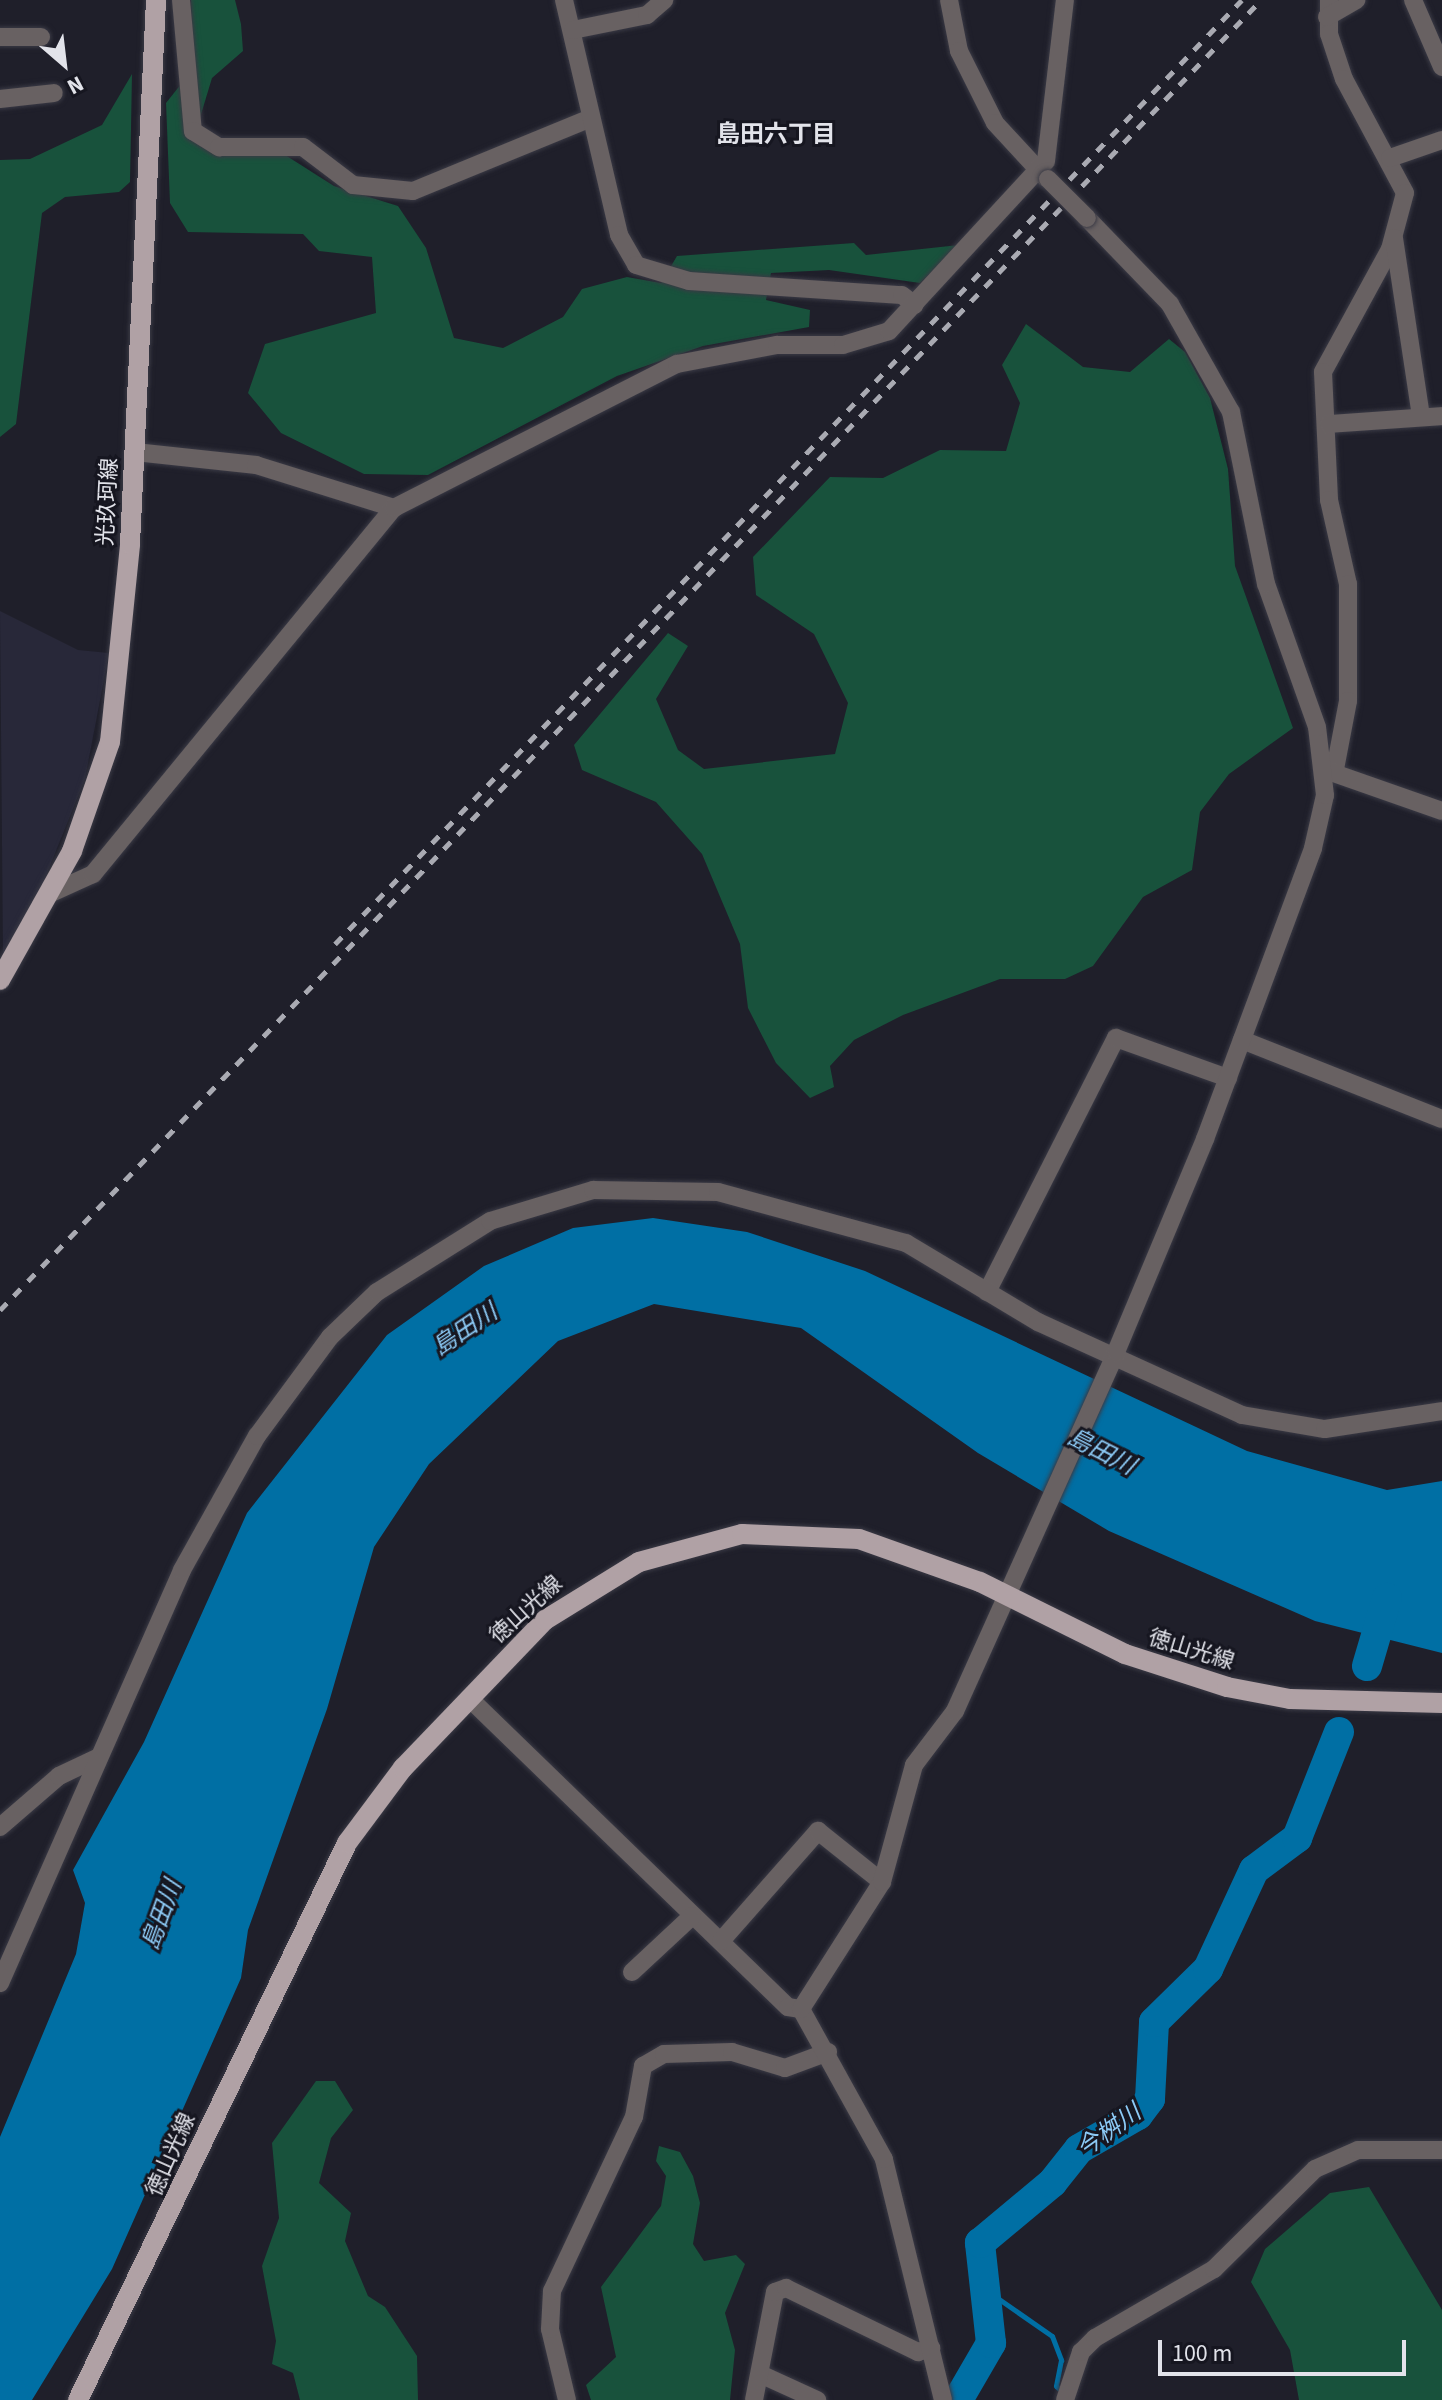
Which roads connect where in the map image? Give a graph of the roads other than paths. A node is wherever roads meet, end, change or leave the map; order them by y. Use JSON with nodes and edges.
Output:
{"nodes":[{"id":1,"x":156,"y":0,"type":"edge"},
{"id":2,"x":181,"y":0,"type":"edge"},
{"id":3,"x":564,"y":0,"type":"edge"},
{"id":4,"x":664,"y":0,"type":"edge"},
{"id":5,"x":949,"y":0,"type":"edge"},
{"id":6,"x":1065,"y":0,"type":"edge"},
{"id":7,"x":1357,"y":0,"type":"edge"},
{"id":8,"x":1413,"y":0,"type":"edge"},
{"id":9,"x":1328,"y":9,"type":"edge"},
{"id":10,"x":573,"y":30,"type":"junction"},
{"id":11,"x":0,"y":37,"type":"edge"},
{"id":12,"x":41,"y":37,"type":"dead end"},
{"id":13,"x":1442,"y":67,"type":"edge"},
{"id":14,"x":54,"y":93,"type":"dead end"},
{"id":15,"x":0,"y":99,"type":"edge"},
{"id":16,"x":591,"y":118,"type":"junction"},
{"id":17,"x":1442,"y":140,"type":"edge"},
{"id":18,"x":1390,"y":158,"type":"junction"},
{"id":19,"x":1043,"y":175,"type":"junction"},
{"id":20,"x":1394,"y":238,"type":"junction"},
{"id":21,"x":915,"y":305,"type":"junction"},
{"id":22,"x":1442,"y":416,"type":"edge"},
{"id":23,"x":1421,"y":417,"type":"junction"},
{"id":24,"x":1329,"y":424,"type":"junction"},
{"id":25,"x":135,"y":452,"type":"junction"},
{"id":26,"x":394,"y":508,"type":"junction"},
{"id":27,"x":1330,"y":770,"type":"junction"},
{"id":28,"x":1442,"y":811,"type":"edge"},
{"id":29,"x":51,"y":893,"type":"junction"},
{"id":30,"x":0,"y":980,"type":"edge"},
{"id":31,"x":1242,"y":1040,"type":"junction"},
{"id":32,"x":1228,"y":1078,"type":"junction"},
{"id":33,"x":1442,"y":1119,"type":"edge"},
{"id":34,"x":987,"y":1292,"type":"junction"},
{"id":35,"x":1112,"y":1360,"type":"junction"},
{"id":36,"x":1442,"y":1411,"type":"edge"},
{"id":37,"x":1014,"y":1587,"type":"junction"},
{"id":38,"x":469,"y":1698,"type":"junction"},
{"id":39,"x":1442,"y":1703,"type":"edge"},
{"id":40,"x":99,"y":1757,"type":"junction"},
{"id":41,"x":0,"y":1827,"type":"edge"},
{"id":42,"x":882,"y":1882,"type":"junction"},
{"id":43,"x":692,"y":1916,"type":"junction"},
{"id":44,"x":721,"y":1941,"type":"junction"},
{"id":45,"x":632,"y":1972,"type":"dead end"},
{"id":46,"x":0,"y":1983,"type":"edge"},
{"id":47,"x":801,"y":2009,"type":"junction"},
{"id":48,"x":828,"y":2052,"type":"junction"},
{"id":49,"x":1442,"y":2150,"type":"edge"},
{"id":50,"x":931,"y":2348,"type":"junction"},
{"id":51,"x":760,"y":2374,"type":"junction"},
{"id":52,"x":78,"y":2400,"type":"edge"},
{"id":53,"x":567,"y":2400,"type":"edge"},
{"id":54,"x":754,"y":2400,"type":"edge"},
{"id":55,"x":817,"y":2400,"type":"edge"},
{"id":56,"x":942,"y":2400,"type":"edge"},
{"id":57,"x":1065,"y":2400,"type":"edge"}],
"edges":[{"from":1,"to":25,"type":"main road","name":"光玖珂線"},
{"from":2,"to":16,"type":"street"},
{"from":3,"to":10,"type":"street"},
{"from":4,"to":10,"type":"street"},
{"from":5,"to":19,"type":"street"},
{"from":6,"to":19,"type":"street"},
{"from":7,"to":9,"type":"street"},
{"from":8,"to":13,"type":"street"},
{"from":9,"to":18,"type":"street"},
{"from":10,"to":16,"type":"street"},
{"from":11,"to":12,"type":"street"},
{"from":14,"to":15,"type":"street"},
{"from":16,"to":21,"type":"street"},
{"from":17,"to":18,"type":"street"},
{"from":18,"to":20,"type":"street"},
{"from":19,"to":21,"type":"street"},
{"from":19,"to":27,"type":"street","bridge":true},
{"from":20,"to":23,"type":"street"},
{"from":20,"to":24,"type":"street"},
{"from":21,"to":26,"type":"street"},
{"from":22,"to":23,"type":"street"},
{"from":23,"to":24,"type":"street"},
{"from":24,"to":27,"type":"street"},
{"from":25,"to":26,"type":"street"},
{"from":25,"to":29,"type":"main road","name":"光玖珂線"},
{"from":26,"to":29,"type":"street"},
{"from":27,"to":28,"type":"street"},
{"from":27,"to":31,"type":"street"},
{"from":29,"to":30,"type":"main road","name":"光玖珂線"},
{"from":31,"to":32,"type":"street"},
{"from":31,"to":33,"type":"street"},
{"from":32,"to":34,"type":"street"},
{"from":32,"to":35,"type":"street"},
{"from":34,"to":35,"type":"street"},
{"from":34,"to":40,"type":"street"},
{"from":35,"to":36,"type":"street"},
{"from":35,"to":37,"type":"street"},
{"from":37,"to":38,"type":"main road","name":"徳山光線"},
{"from":37,"to":39,"type":"main road","name":"徳山光線"},
{"from":37,"to":42,"type":"street"},
{"from":38,"to":43,"type":"street"},
{"from":38,"to":52,"type":"main road","name":"徳山光線"},
{"from":40,"to":41,"type":"street"},
{"from":40,"to":46,"type":"street"},
{"from":42,"to":44,"type":"street"},
{"from":42,"to":47,"type":"street"},
{"from":43,"to":44,"type":"street"},
{"from":43,"to":45,"type":"street"},
{"from":44,"to":47,"type":"street"},
{"from":47,"to":48,"type":"street"},
{"from":48,"to":50,"type":"street"},
{"from":48,"to":53,"type":"street"},
{"from":49,"to":57,"type":"street"},
{"from":50,"to":51,"type":"street"},
{"from":50,"to":56,"type":"street"},
{"from":51,"to":54,"type":"street"},
{"from":51,"to":55,"type":"street"}]}
